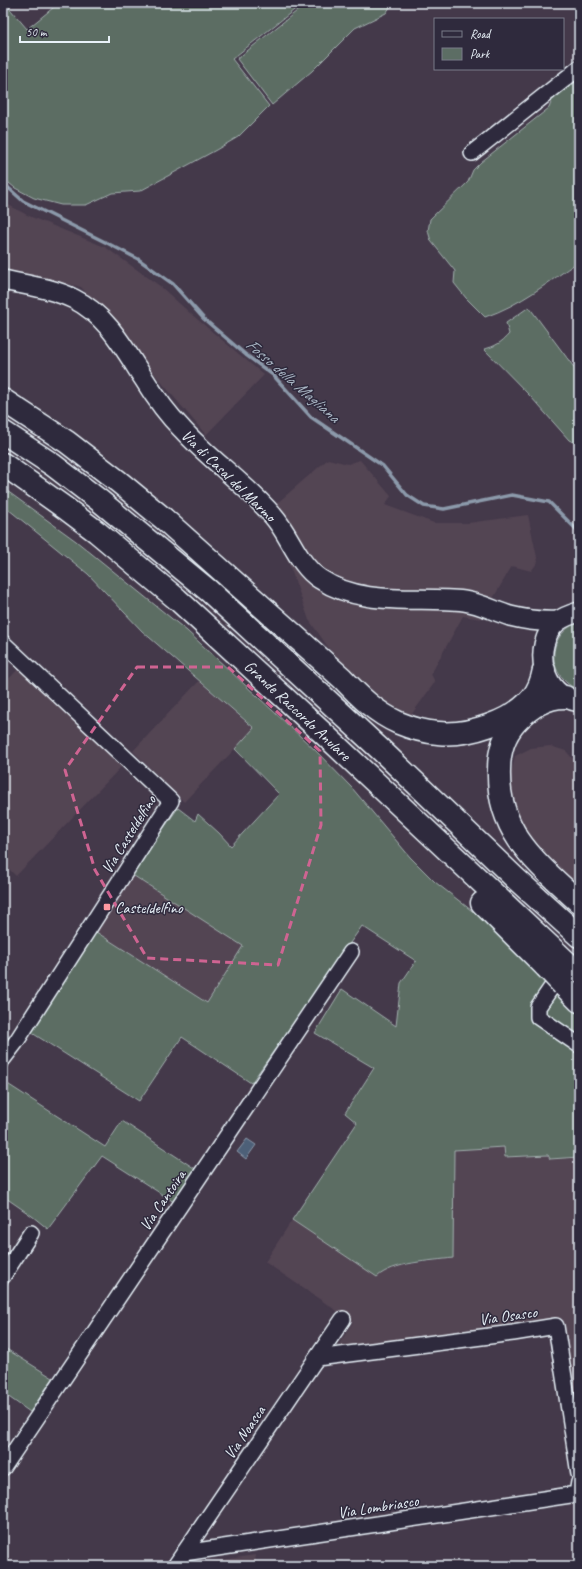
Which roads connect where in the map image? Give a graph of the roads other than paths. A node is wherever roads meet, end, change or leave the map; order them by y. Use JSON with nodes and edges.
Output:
{"nodes":[{"id":1,"x":579,"y":68,"type":"edge"},
{"id":2,"x":472,"y":153,"type":"dead end"},
{"id":3,"x":3,"y":280,"type":"edge"},
{"id":4,"x":3,"y":400,"type":"edge"},
{"id":5,"x":3,"y":432,"type":"edge"},
{"id":6,"x":3,"y":464,"type":"edge"},
{"id":7,"x":579,"y":612,"type":"edge"},
{"id":8,"x":509,"y":616,"type":"junction"},
{"id":9,"x":558,"y":621,"type":"junction"},
{"id":10,"x":3,"y":643,"type":"edge"},
{"id":11,"x":543,"y":646,"type":"junction"},
{"id":12,"x":544,"y":670,"type":"junction"},
{"id":13,"x":572,"y":699,"type":"edge"},
{"id":14,"x":579,"y":902,"type":"edge"},
{"id":15,"x":577,"y":934,"type":"edge"},
{"id":16,"x":351,"y":952,"type":"dead end"},
{"id":17,"x":567,"y":979,"type":"edge"},
{"id":18,"x":579,"y":1001,"type":"edge"},
{"id":19,"x":579,"y":1045,"type":"edge"},
{"id":20,"x":3,"y":1059,"type":"edge"},
{"id":21,"x":31,"y":1233,"type":"dead end"},
{"id":22,"x":3,"y":1276,"type":"edge"},
{"id":23,"x":343,"y":1319,"type":"dead end"},
{"id":24,"x":317,"y":1358,"type":"junction"},
{"id":25,"x":3,"y":1468,"type":"edge"},
{"id":26,"x":579,"y":1474,"type":"edge"},
{"id":27,"x":578,"y":1488,"type":"edge"},
{"id":28,"x":184,"y":1553,"type":"junction"},
{"id":29,"x":175,"y":1566,"type":"edge"}],
"edges":[{"from":1,"to":2,"type":"street"},
{"from":3,"to":8,"type":"main road","name":"Via di Casal del Marmo"},
{"from":4,"to":12,"type":"highway"},
{"from":5,"to":15,"type":"highway","name":"Grande Raccordo Anulare"},
{"from":6,"to":17,"type":"highway","name":"Grande Raccordo Anulare","bridge":true},
{"from":7,"to":9,"type":"main road"},
{"from":8,"to":9,"type":"main road","name":"Via di Casal del Marmo"},
{"from":8,"to":11,"type":"main road","name":"Via di Casal del Marmo"},
{"from":9,"to":11,"type":"main road"},
{"from":10,"to":20,"type":"street","name":"Via Casteldelfino"},
{"from":11,"to":12,"type":"main road"},
{"from":12,"to":13,"type":"main road"},
{"from":13,"to":14,"type":"highway"},
{"from":16,"to":25,"type":"street","name":"Via Cantoira"},
{"from":17,"to":18,"type":"highway","name":"Grande Raccordo Anulare"},
{"from":17,"to":19,"type":"street"},
{"from":21,"to":22,"type":"street"},
{"from":23,"to":24,"type":"street","name":"Via Noasca"},
{"from":24,"to":26,"type":"street","name":"Via Osasco"},
{"from":24,"to":28,"type":"street","name":"Via Noasca"},
{"from":27,"to":28,"type":"street","name":"Via Lombriasco"},
{"from":28,"to":29,"type":"street","name":"Via Noasca"}]}
